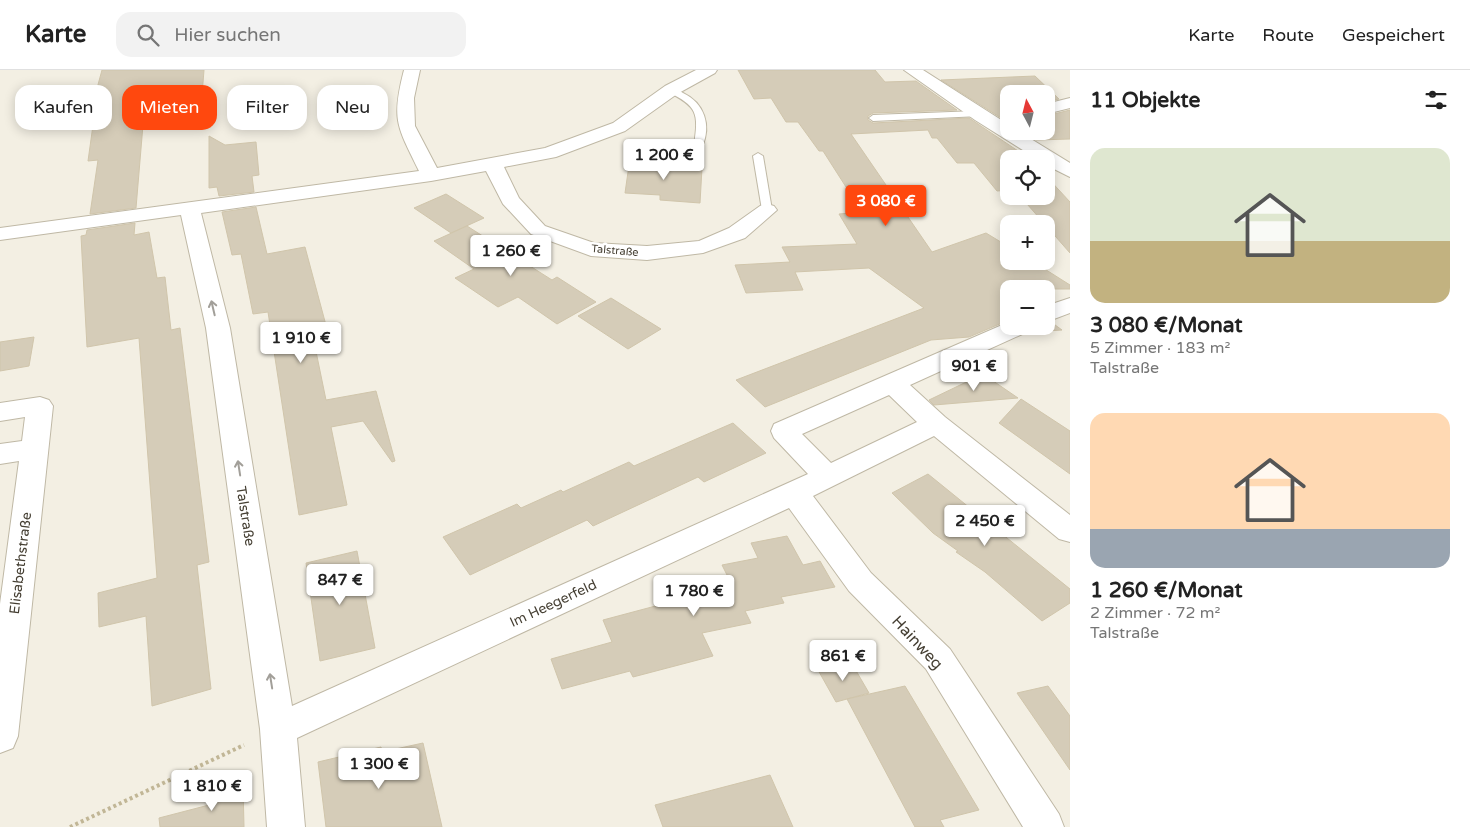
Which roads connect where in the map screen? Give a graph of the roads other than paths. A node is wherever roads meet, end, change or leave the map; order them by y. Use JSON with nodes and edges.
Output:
{"nodes":[{"id":1,"x":412,"y":70,"type":"edge"},
{"id":2,"x":709,"y":70,"type":"edge"},
{"id":3,"x":939,"y":72,"type":"dead end"},
{"id":4,"x":916,"y":73,"type":"edge"},
{"id":5,"x":672,"y":90,"type":"junction"},
{"id":6,"x":1070,"y":103,"type":"edge"},
{"id":7,"x":1055,"y":106,"type":"edge"},
{"id":8,"x":1000,"y":117,"type":"edge"},
{"id":9,"x":873,"y":118,"type":"dead end"},
{"id":10,"x":983,"y":118,"type":"junction"},
{"id":11,"x":699,"y":145,"type":"dead end"},
{"id":12,"x":758,"y":156,"type":"dead end"},
{"id":13,"x":492,"y":163,"type":"junction"},
{"id":14,"x":1070,"y":170,"type":"edge"},
{"id":15,"x":431,"y":175,"type":"junction"},
{"id":16,"x":190,"y":208,"type":"junction"},
{"id":17,"x":767,"y":210,"type":"joint"},
{"id":18,"x":0,"y":234,"type":"edge"},
{"id":19,"x":1070,"y":305,"type":"edge"},
{"id":20,"x":1055,"y":311,"type":"edge"},
{"id":21,"x":1001,"y":335,"type":"edge"},
{"id":22,"x":892,"y":383,"type":"junction"},
{"id":23,"x":0,"y":412,"type":"edge"},
{"id":24,"x":936,"y":424,"type":"junction"},
{"id":25,"x":34,"y":449,"type":"junction"},
{"id":26,"x":0,"y":454,"type":"edge"},
{"id":27,"x":826,"y":476,"type":"junction"},
{"id":28,"x":794,"y":493,"type":"junction"},
{"id":29,"x":1070,"y":531,"type":"edge"},
{"id":30,"x":278,"y":729,"type":"junction"},
{"id":31,"x":0,"y":736,"type":"edge"},
{"id":32,"x":286,"y":827,"type":"edge"},
{"id":33,"x":1045,"y":827,"type":"edge"}],
"edges":[{"from":1,"to":15,"type":"street"},
{"from":2,"to":5,"type":"street"},
{"from":3,"to":4,"type":"street"},
{"from":4,"to":10,"type":"street"},
{"from":5,"to":11,"type":"lane"},
{"from":5,"to":13,"type":"street"},
{"from":6,"to":7,"type":"street"},
{"from":8,"to":10,"type":"street"},
{"from":9,"to":10,"type":"lane"},
{"from":10,"to":14,"type":"street"},
{"from":12,"to":17,"type":"lane"},
{"from":13,"to":15,"type":"street"},
{"from":13,"to":17,"type":"street","name":"Talstraße"},
{"from":15,"to":16,"type":"street"},
{"from":16,"to":18,"type":"street"},
{"from":30,"to":16,"type":"street","name":"Talstraße","one_way":true},
{"from":19,"to":20,"type":"street"},
{"from":21,"to":22,"type":"street"},
{"from":22,"to":24,"type":"street"},
{"from":22,"to":27,"type":"street"},
{"from":23,"to":25,"type":"street","name":"Elisabethstraße"},
{"from":24,"to":27,"type":"street","name":"Im Heegerfeld"},
{"from":24,"to":29,"type":"street"},
{"from":25,"to":26,"type":"street"},
{"from":25,"to":31,"type":"street","name":"Elisabethstraße"},
{"from":27,"to":28,"type":"street","name":"Im Heegerfeld"},
{"from":28,"to":30,"type":"street","name":"Im Heegerfeld"},
{"from":28,"to":33,"type":"street","name":"Hainweg"},
{"from":30,"to":32,"type":"street","name":"Talstraße"}]}
